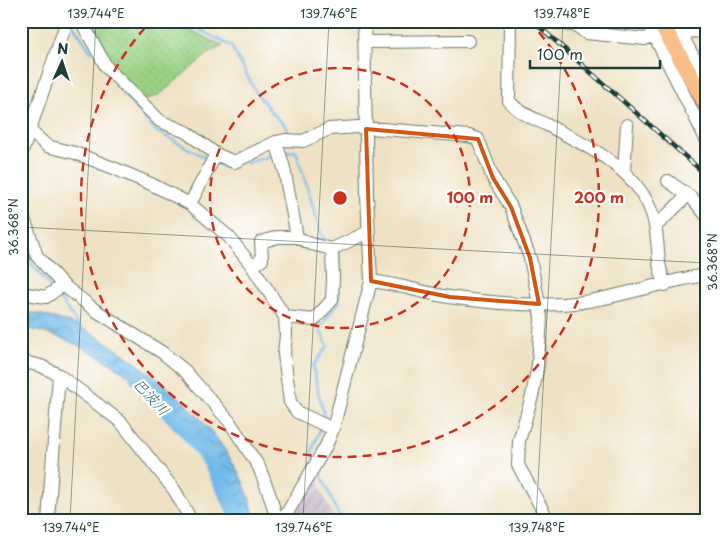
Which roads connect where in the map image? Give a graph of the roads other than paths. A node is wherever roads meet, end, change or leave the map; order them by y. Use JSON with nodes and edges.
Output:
{"nodes":[{"id":1,"x":67,"y":21,"type":"edge"},
{"id":2,"x":81,"y":21,"type":"edge"},
{"id":3,"x":364,"y":21,"type":"edge"},
{"id":4,"x":510,"y":21,"type":"edge"},
{"id":5,"x":647,"y":21,"type":"edge"},
{"id":6,"x":674,"y":21,"type":"edge"},
{"id":7,"x":552,"y":22,"type":"edge"},
{"id":8,"x":657,"y":28,"type":"edge"},
{"id":9,"x":686,"y":31,"type":"edge"},
{"id":10,"x":706,"y":32,"type":"edge"},
{"id":11,"x":468,"y":40,"type":"dead end"},
{"id":12,"x":365,"y":42,"type":"junction"},
{"id":13,"x":706,"y":80,"type":"edge"},
{"id":14,"x":706,"y":104,"type":"edge"},
{"id":15,"x":627,"y":125,"type":"dead end"},
{"id":16,"x":366,"y":129,"type":"junction"},
{"id":17,"x":29,"y":130,"type":"junction"},
{"id":18,"x":706,"y":138,"type":"edge"},
{"id":19,"x":276,"y":142,"type":"junction"},
{"id":20,"x":216,"y":154,"type":"junction"},
{"id":21,"x":21,"y":155,"type":"edge"},
{"id":22,"x":624,"y":172,"type":"junction"},
{"id":23,"x":668,"y":181,"type":"dead end"},
{"id":24,"x":688,"y":195,"type":"junction"},
{"id":25,"x":190,"y":204,"type":"junction"},
{"id":26,"x":21,"y":210,"type":"edge"},
{"id":27,"x":706,"y":215,"type":"edge"},
{"id":28,"x":656,"y":226,"type":"junction"},
{"id":29,"x":368,"y":232,"type":"junction"},
{"id":30,"x":297,"y":237,"type":"junction"},
{"id":31,"x":332,"y":249,"type":"junction"},
{"id":32,"x":252,"y":266,"type":"junction"},
{"id":33,"x":706,"y":275,"type":"edge"},
{"id":34,"x":371,"y":281,"type":"junction"},
{"id":35,"x":63,"y":285,"type":"junction"},
{"id":36,"x":665,"y":285,"type":"junction"},
{"id":37,"x":21,"y":293,"type":"edge"},
{"id":38,"x":539,"y":304,"type":"junction"},
{"id":39,"x":285,"y":317,"type":"junction"},
{"id":40,"x":21,"y":361,"type":"edge"},
{"id":41,"x":59,"y":375,"type":"junction"},
{"id":42,"x":333,"y":429,"type":"junction"},
{"id":43,"x":48,"y":520,"type":"edge"},
{"id":44,"x":191,"y":520,"type":"edge"},
{"id":45,"x":277,"y":520,"type":"edge"},
{"id":46,"x":282,"y":520,"type":"edge"},
{"id":47,"x":548,"y":520,"type":"edge"}],
"edges":[{"from":1,"to":17,"type":"street"},
{"from":2,"to":20,"type":"street"},
{"from":3,"to":12,"type":"street"},
{"from":4,"to":22,"type":"street"},
{"from":5,"to":8,"type":"street"},
{"from":6,"to":9,"type":"street"},
{"from":7,"to":8,"type":"street"},
{"from":8,"to":14,"type":"main road"},
{"from":8,"to":18,"type":"street"},
{"from":9,"to":10,"type":"street"},
{"from":9,"to":13,"type":"street"},
{"from":11,"to":12,"type":"street"},
{"from":12,"to":16,"type":"street"},
{"from":15,"to":22,"type":"street"},
{"from":16,"to":19,"type":"street"},
{"from":16,"to":29,"type":"street"},
{"from":16,"to":38,"type":"street"},
{"from":17,"to":21,"type":"street"},
{"from":17,"to":25,"type":"street"},
{"from":19,"to":20,"type":"street"},
{"from":19,"to":30,"type":"street"},
{"from":20,"to":25,"type":"street"},
{"from":22,"to":28,"type":"street"},
{"from":23,"to":24,"type":"street"},
{"from":24,"to":27,"type":"street"},
{"from":24,"to":28,"type":"street"},
{"from":25,"to":32,"type":"street"},
{"from":26,"to":35,"type":"street"},
{"from":28,"to":36,"type":"street"},
{"from":29,"to":31,"type":"street"},
{"from":29,"to":34,"type":"street"},
{"from":30,"to":31,"type":"street"},
{"from":30,"to":32,"type":"street"},
{"from":31,"to":39,"type":"street"},
{"from":32,"to":39,"type":"street"},
{"from":33,"to":36,"type":"street"},
{"from":34,"to":38,"type":"street"},
{"from":34,"to":42,"type":"street"},
{"from":35,"to":37,"type":"street"},
{"from":35,"to":45,"type":"street"},
{"from":36,"to":38,"type":"street"},
{"from":38,"to":47,"type":"street"},
{"from":39,"to":42,"type":"street"},
{"from":40,"to":41,"type":"street"},
{"from":41,"to":43,"type":"street"},
{"from":41,"to":44,"type":"street"},
{"from":42,"to":46,"type":"street"}]}
